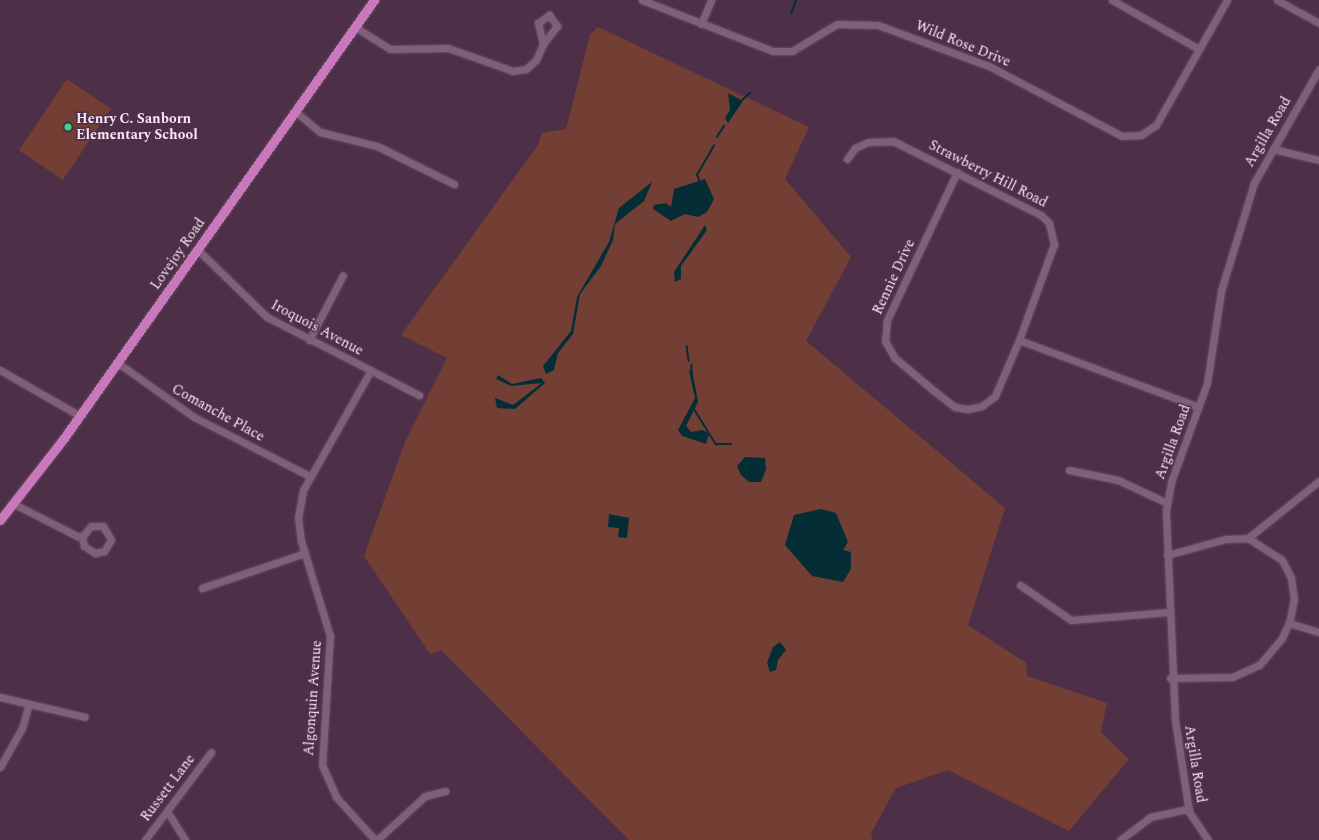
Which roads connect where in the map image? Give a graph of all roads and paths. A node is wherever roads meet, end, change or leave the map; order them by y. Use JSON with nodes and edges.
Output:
{"nodes":[{"id":1,"x":374,"y":0,"type":"edge"},
{"id":2,"x":642,"y":0,"type":"edge"},
{"id":3,"x":711,"y":0,"type":"edge"},
{"id":4,"x":1112,"y":0,"type":"edge"},
{"id":5,"x":1227,"y":0,"type":"edge"},
{"id":6,"x":1277,"y":0,"type":"edge"},
{"id":7,"x":1319,"y":23,"type":"edge"},
{"id":8,"x":701,"y":24,"type":"junction"},
{"id":9,"x":355,"y":27,"type":"junction"},
{"id":10,"x":543,"y":44,"type":"dead end"},
{"id":11,"x":1199,"y":49,"type":"junction"},
{"id":12,"x":1319,"y":69,"type":"edge"},
{"id":13,"x":296,"y":112,"type":"junction"},
{"id":14,"x":1273,"y":149,"type":"junction"},
{"id":15,"x":847,"y":159,"type":"dead end"},
{"id":16,"x":1319,"y":160,"type":"edge"},
{"id":17,"x":957,"y":172,"type":"junction"},
{"id":18,"x":454,"y":184,"type":"dead end"},
{"id":19,"x":198,"y":250,"type":"junction"},
{"id":20,"x":343,"y":275,"type":"dead end"},
{"id":21,"x":310,"y":340,"type":"junction"},
{"id":22,"x":1019,"y":340,"type":"junction"},
{"id":23,"x":118,"y":363,"type":"junction"},
{"id":24,"x":0,"y":370,"type":"edge"},
{"id":25,"x":371,"y":370,"type":"junction"},
{"id":26,"x":419,"y":395,"type":"dead end"},
{"id":27,"x":1199,"y":407,"type":"junction"},
{"id":28,"x":80,"y":416,"type":"junction"},
{"id":29,"x":1069,"y":470,"type":"dead end"},
{"id":30,"x":311,"y":477,"type":"junction"},
{"id":31,"x":1319,"y":481,"type":"edge"},
{"id":32,"x":1167,"y":503,"type":"junction"},
{"id":33,"x":14,"y":504,"type":"junction"},
{"id":34,"x":0,"y":520,"type":"edge"},
{"id":35,"x":82,"y":537,"type":"junction"},
{"id":36,"x":1248,"y":538,"type":"junction"},
{"id":37,"x":305,"y":553,"type":"junction"},
{"id":38,"x":1167,"y":555,"type":"junction"},
{"id":39,"x":1020,"y":585,"type":"dead end"},
{"id":40,"x":202,"y":588,"type":"dead end"},
{"id":41,"x":1169,"y":612,"type":"junction"},
{"id":42,"x":1289,"y":623,"type":"junction"},
{"id":43,"x":1319,"y":632,"type":"edge"},
{"id":44,"x":1170,"y":678,"type":"junction"},
{"id":45,"x":0,"y":697,"type":"edge"},
{"id":46,"x":29,"y":704,"type":"junction"},
{"id":47,"x":85,"y":717,"type":"dead end"},
{"id":48,"x":212,"y":752,"type":"dead end"},
{"id":49,"x":0,"y":767,"type":"edge"},
{"id":50,"x":445,"y":791,"type":"dead end"},
{"id":51,"x":1189,"y":809,"type":"junction"},
{"id":52,"x":167,"y":811,"type":"junction"},
{"id":53,"x":144,"y":840,"type":"edge"},
{"id":54,"x":185,"y":840,"type":"edge"},
{"id":55,"x":376,"y":840,"type":"edge"},
{"id":56,"x":1120,"y":840,"type":"edge"},
{"id":57,"x":1208,"y":840,"type":"edge"}],
"edges":[{"from":1,"to":9,"type":"main road","name":"Lovejoy Road"},
{"from":2,"to":8,"type":"street","name":"Wild Rose Drive"},
{"from":3,"to":8,"type":"street"},
{"from":4,"to":11,"type":"street"},
{"from":5,"to":11,"type":"street","name":"Wild Rose Drive"},
{"from":6,"to":7,"type":"street"},
{"from":8,"to":11,"type":"street","name":"Wild Rose Drive"},
{"from":9,"to":10,"type":"street"},
{"from":9,"to":13,"type":"main road","name":"Lovejoy Road"},
{"from":12,"to":14,"type":"street","name":"Argilla Road"},
{"from":13,"to":18,"type":"street"},
{"from":13,"to":19,"type":"main road","name":"Lovejoy Road"},
{"from":14,"to":16,"type":"street"},
{"from":14,"to":27,"type":"street","name":"Argilla Road"},
{"from":15,"to":17,"type":"street","name":"Strawberry Hill Road"},
{"from":17,"to":22,"type":"street","name":"Strawberry Hill Road"},
{"from":17,"to":22,"type":"street","name":"Rennie Drive"},
{"from":19,"to":21,"type":"street","name":"Iroquois Avenue"},
{"from":19,"to":23,"type":"main road","name":"Lovejoy Road"},
{"from":20,"to":21,"type":"street"},
{"from":21,"to":25,"type":"street","name":"Iroquois Avenue"},
{"from":22,"to":27,"type":"street"},
{"from":23,"to":28,"type":"main road","name":"Lovejoy Road"},
{"from":23,"to":30,"type":"street","name":"Comanche Place"},
{"from":24,"to":28,"type":"street"},
{"from":25,"to":26,"type":"street","name":"Iroquois Avenue"},
{"from":25,"to":30,"type":"street","name":"Algonquin Avenue"},
{"from":27,"to":32,"type":"street","name":"Argilla Road"},
{"from":28,"to":33,"type":"main road","name":"Lovejoy Road"},
{"from":29,"to":32,"type":"street"},
{"from":30,"to":37,"type":"street","name":"Algonquin Avenue"},
{"from":31,"to":36,"type":"street"},
{"from":32,"to":38,"type":"street","name":"Argilla Road"},
{"from":33,"to":34,"type":"main road","name":"Lovejoy Road"},
{"from":33,"to":35,"type":"street"},
{"from":35,"to":35,"type":"street"},
{"from":36,"to":38,"type":"street"},
{"from":36,"to":42,"type":"street"},
{"from":37,"to":40,"type":"street"},
{"from":37,"to":55,"type":"street","name":"Algonquin Avenue"},
{"from":38,"to":41,"type":"street","name":"Argilla Road"},
{"from":39,"to":41,"type":"street"},
{"from":41,"to":44,"type":"street","name":"Argilla Road"},
{"from":42,"to":43,"type":"street"},
{"from":42,"to":44,"type":"street"},
{"from":44,"to":51,"type":"street","name":"Argilla Road"},
{"from":45,"to":46,"type":"street"},
{"from":46,"to":47,"type":"street"},
{"from":46,"to":49,"type":"street"},
{"from":48,"to":52,"type":"street","name":"Russett Lane"},
{"from":50,"to":55,"type":"street"},
{"from":51,"to":56,"type":"street"},
{"from":51,"to":57,"type":"street","name":"Argilla Road"},
{"from":52,"to":53,"type":"street","name":"Russett Lane"},
{"from":52,"to":54,"type":"street"}]}
